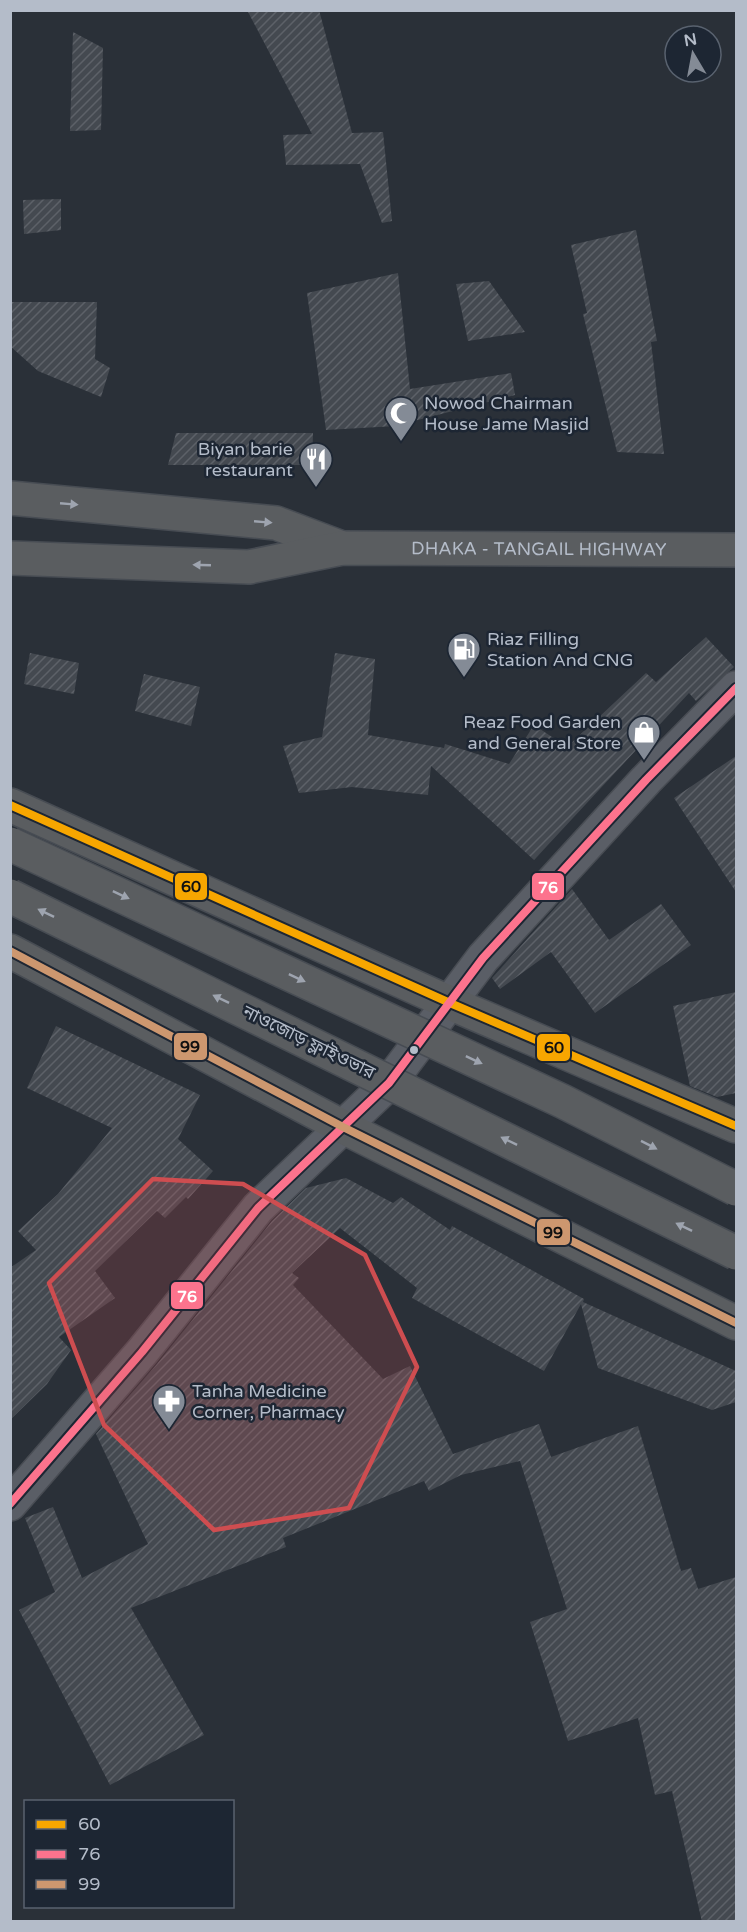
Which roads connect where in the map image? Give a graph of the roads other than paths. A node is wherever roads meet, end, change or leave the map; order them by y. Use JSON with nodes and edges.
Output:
{"nodes":[{"id":1,"x":10,"y":498,"type":"edge"},
{"id":2,"x":342,"y":548,"type":"junction"},
{"id":3,"x":736,"y":550,"type":"edge"},
{"id":4,"x":10,"y":558,"type":"edge"},
{"id":5,"x":736,"y":688,"type":"edge"},
{"id":6,"x":10,"y":805,"type":"edge"},
{"id":7,"x":10,"y":844,"type":"edge"},
{"id":8,"x":10,"y":896,"type":"edge"},
{"id":9,"x":10,"y":951,"type":"edge"},
{"id":10,"x":450,"y":1003,"type":"junction"},
{"id":11,"x":343,"y":1126,"type":"junction"},
{"id":12,"x":736,"y":1126,"type":"edge"},
{"id":13,"x":736,"y":1189,"type":"edge"},
{"id":14,"x":736,"y":1253,"type":"edge"},
{"id":15,"x":736,"y":1323,"type":"edge"},
{"id":16,"x":10,"y":1504,"type":"edge"}],
"edges":[{"from":1,"to":2,"type":"highway","name":"DHAKA - TANGAIL HIGHWAY","one_way":true},
{"from":2,"to":3,"type":"highway","name":"DHAKA - TANGAIL HIGHWAY"},
{"from":2,"to":4,"type":"highway","name":"DHAKA - TANGAIL HIGHWAY","one_way":true},
{"from":5,"to":10,"type":"street"},
{"from":6,"to":10,"type":"highway"},
{"from":7,"to":13,"type":"highway","one_way":true,"bridge":true},
{"from":14,"to":8,"type":"highway","name":"নাওজোড় ফ্লাইওভার","one_way":true,"bridge":true},
{"from":9,"to":11,"type":"highway"},
{"from":10,"to":11,"type":"street"},
{"from":10,"to":12,"type":"highway"},
{"from":11,"to":15,"type":"highway"},
{"from":11,"to":16,"type":"street"}]}
